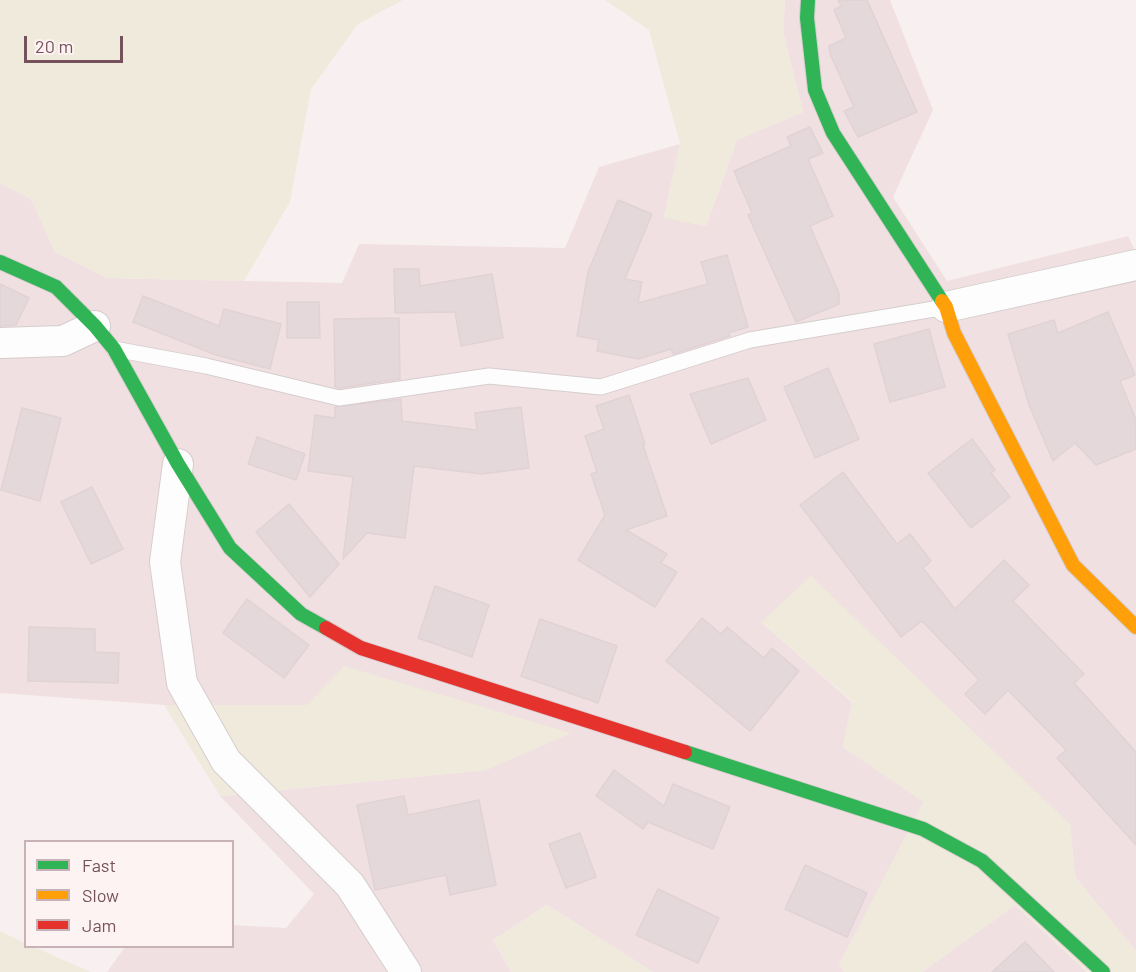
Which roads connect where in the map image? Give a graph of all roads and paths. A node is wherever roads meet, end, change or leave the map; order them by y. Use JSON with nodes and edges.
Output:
{"nodes":[{"id":1,"x":808,"y":0,"type":"edge"},
{"id":2,"x":0,"y":262,"type":"edge"},
{"id":3,"x":1136,"y":265,"type":"edge"},
{"id":4,"x":946,"y":307,"type":"junction"},
{"id":5,"x":95,"y":326,"type":"junction"},
{"id":6,"x":0,"y":343,"type":"edge"},
{"id":7,"x":114,"y":349,"type":"junction"},
{"id":8,"x":178,"y":464,"type":"junction"},
{"id":9,"x":1136,"y":627,"type":"edge"},
{"id":10,"x":406,"y":972,"type":"edge"},
{"id":11,"x":1103,"y":972,"type":"edge"}],
"edges":[{"from":1,"to":4,"type":"street"},
{"from":2,"to":5,"type":"street"},
{"from":3,"to":4,"type":"street"},
{"from":4,"to":7,"type":"lane"},
{"from":4,"to":9,"type":"street"},
{"from":5,"to":6,"type":"street"},
{"from":5,"to":7,"type":"street"},
{"from":7,"to":8,"type":"street"},
{"from":8,"to":10,"type":"street"},
{"from":8,"to":11,"type":"street"}]}
